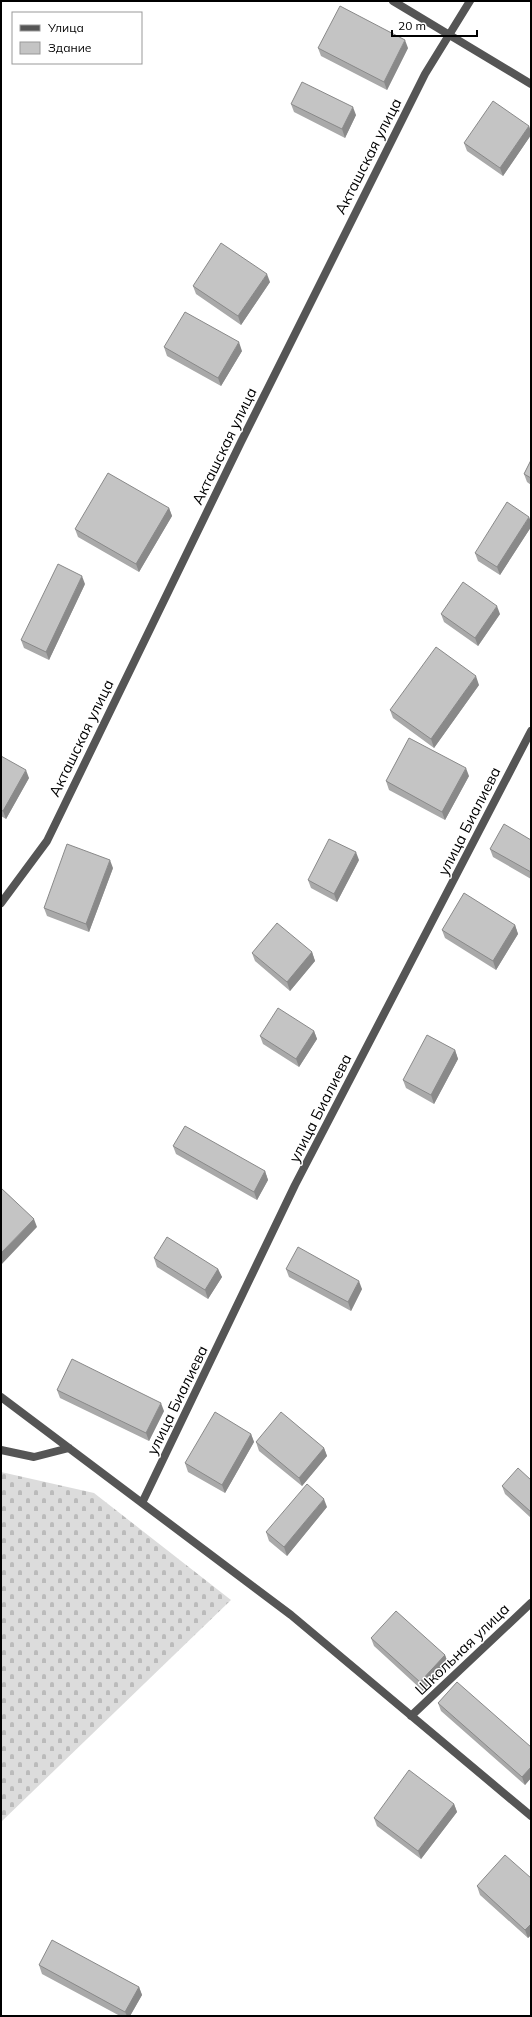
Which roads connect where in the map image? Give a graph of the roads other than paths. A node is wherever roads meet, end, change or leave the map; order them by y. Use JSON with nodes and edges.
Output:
{"nodes":[{"id":1,"x":393,"y":1,"type":"edge"},
{"id":2,"x":470,"y":1,"type":"edge"},
{"id":3,"x":449,"y":35,"type":"junction"},
{"id":4,"x":531,"y":84,"type":"edge"},
{"id":5,"x":531,"y":731,"type":"edge"},
{"id":6,"x":1,"y":903,"type":"edge"},
{"id":7,"x":1,"y":1397,"type":"edge"},
{"id":8,"x":69,"y":1448,"type":"junction"},
{"id":9,"x":1,"y":1450,"type":"edge"},
{"id":10,"x":142,"y":1503,"type":"junction"},
{"id":11,"x":531,"y":1603,"type":"edge"},
{"id":12,"x":412,"y":1716,"type":"junction"},
{"id":13,"x":531,"y":1816,"type":"edge"}],
"edges":[{"from":1,"to":3,"type":"street"},
{"from":2,"to":3,"type":"street","name":"Акташская улица"},
{"from":3,"to":4,"type":"street"},
{"from":3,"to":6,"type":"street","name":"Акташская улица"},
{"from":5,"to":10,"type":"street","name":"улица Биалиева"},
{"from":7,"to":8,"type":"street"},
{"from":8,"to":9,"type":"street"},
{"from":8,"to":10,"type":"street"},
{"from":10,"to":12,"type":"street"},
{"from":11,"to":12,"type":"street","name":"Школьная улица"},
{"from":12,"to":13,"type":"street"}]}
